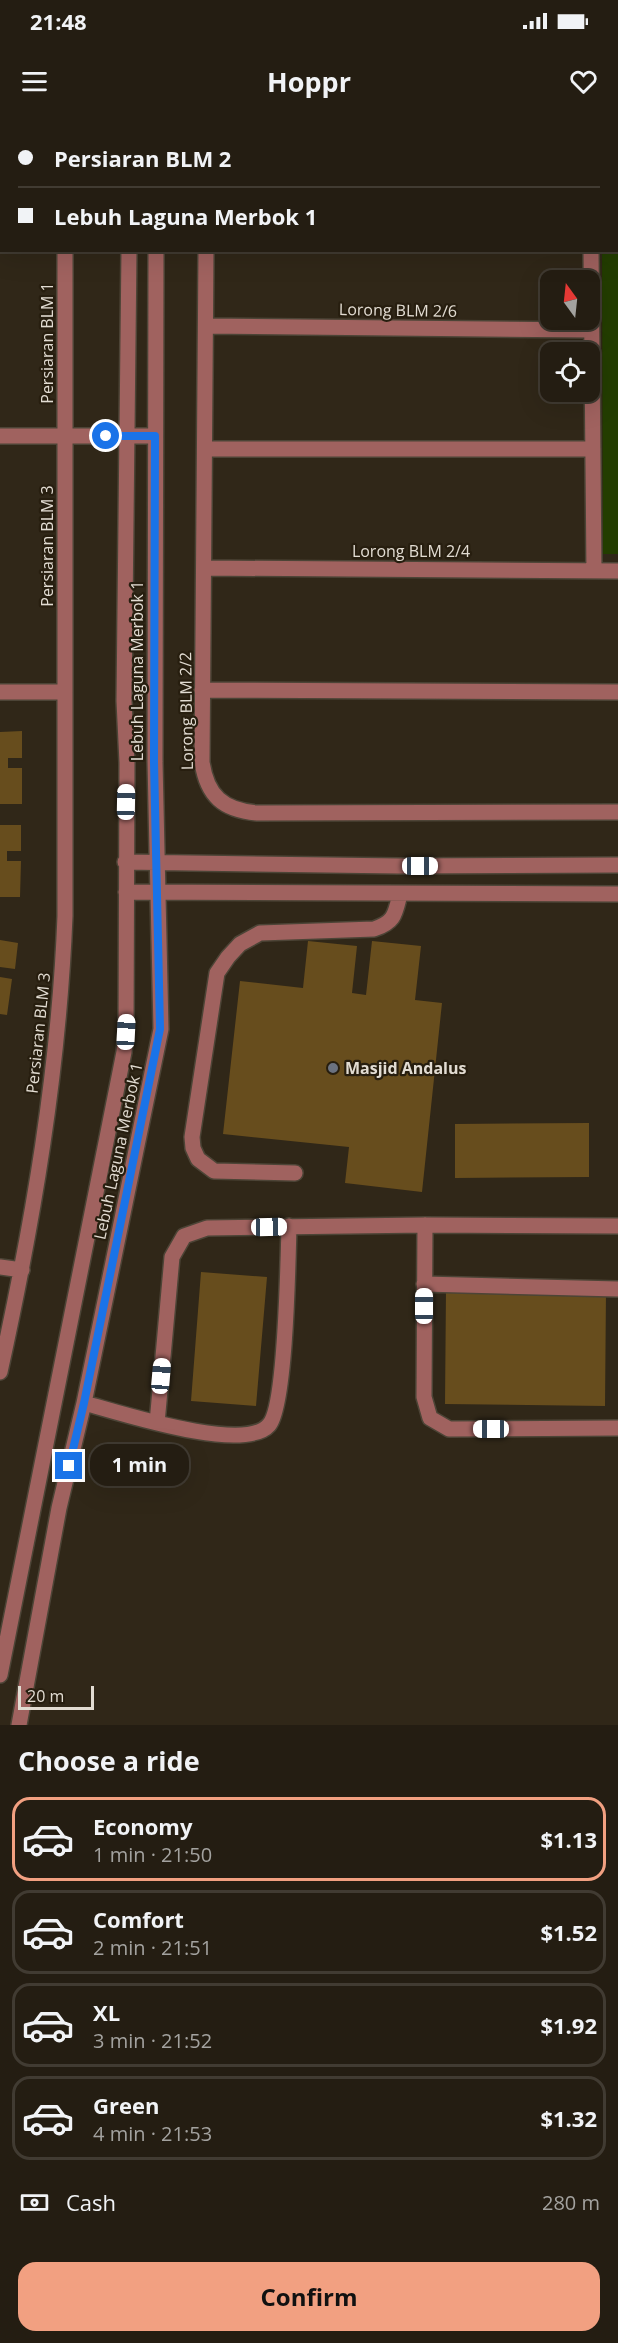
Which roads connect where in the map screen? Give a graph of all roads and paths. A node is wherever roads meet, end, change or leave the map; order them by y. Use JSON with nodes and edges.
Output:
{"nodes":[{"id":1,"x":65,"y":252,"type":"edge"},
{"id":2,"x":129,"y":252,"type":"edge"},
{"id":3,"x":156,"y":252,"type":"edge"},
{"id":4,"x":206,"y":252,"type":"edge"},
{"id":5,"x":591,"y":252,"type":"edge"},
{"id":6,"x":591,"y":270,"type":"edge"},
{"id":7,"x":206,"y":326,"type":"junction"},
{"id":8,"x":540,"y":329,"type":"edge"},
{"id":9,"x":590,"y":330,"type":"edge"},
{"id":10,"x":0,"y":436,"type":"edge"},
{"id":11,"x":64,"y":436,"type":"junction"},
{"id":12,"x":127,"y":436,"type":"junction"},
{"id":13,"x":155,"y":436,"type":"junction"},
{"id":14,"x":205,"y":449,"type":"junction"},
{"id":15,"x":593,"y":449,"type":"junction"},
{"id":16,"x":204,"y":568,"type":"junction"},
{"id":17,"x":594,"y":571,"type":"junction"},
{"id":18,"x":618,"y":571,"type":"edge"},
{"id":19,"x":202,"y":690,"type":"junction"},
{"id":20,"x":0,"y":692,"type":"edge"},
{"id":21,"x":65,"y":692,"type":"junction"},
{"id":22,"x":618,"y":692,"type":"edge"},
{"id":23,"x":618,"y":812,"type":"edge"},
{"id":24,"x":125,"y":862,"type":"junction"},
{"id":25,"x":156,"y":863,"type":"junction"},
{"id":26,"x":618,"y":865,"type":"edge"},
{"id":27,"x":126,"y":892,"type":"junction"},
{"id":28,"x":157,"y":892,"type":"junction"},
{"id":29,"x":400,"y":894,"type":"junction"},
{"id":30,"x":618,"y":894,"type":"edge"},
{"id":31,"x":295,"y":1173,"type":"dead end"},
{"id":32,"x":425,"y":1225,"type":"junction"},
{"id":33,"x":289,"y":1226,"type":"junction"},
{"id":34,"x":618,"y":1226,"type":"edge"},
{"id":35,"x":0,"y":1267,"type":"edge"},
{"id":36,"x":22,"y":1270,"type":"junction"},
{"id":37,"x":424,"y":1284,"type":"junction"},
{"id":38,"x":618,"y":1289,"type":"edge"},
{"id":39,"x":0,"y":1372,"type":"edge"},
{"id":40,"x":84,"y":1403,"type":"junction"},
{"id":41,"x":157,"y":1423,"type":"junction"},
{"id":42,"x":618,"y":1428,"type":"edge"},
{"id":43,"x":0,"y":1675,"type":"edge"},
{"id":44,"x":19,"y":1725,"type":"edge"}],
"edges":[{"from":1,"to":11,"type":"street","name":"Persiaran BLM 1"},
{"from":2,"to":12,"type":"street","name":"Lebuh Laguna Merbok 1"},
{"from":3,"to":13,"type":"street","name":"Lebuh Laguna Merbok 1"},
{"from":4,"to":7,"type":"street","name":"Lorong BLM 2/2"},
{"from":5,"to":6,"type":"street"},
{"from":7,"to":8,"type":"street","name":"Lorong BLM 2/6"},
{"from":7,"to":14,"type":"street","name":"Lorong BLM 2/2"},
{"from":9,"to":15,"type":"street"},
{"from":10,"to":11,"type":"street"},
{"from":11,"to":12,"type":"street"},
{"from":11,"to":21,"type":"street","name":"Persiaran BLM 3"},
{"from":12,"to":13,"type":"street"},
{"from":12,"to":24,"type":"street","name":"Lebuh Laguna Merbok 1"},
{"from":13,"to":25,"type":"street","name":"Lebuh Laguna Merbok 1"},
{"from":14,"to":15,"type":"street"},
{"from":14,"to":16,"type":"street","name":"Lorong BLM 2/2"},
{"from":15,"to":17,"type":"street"},
{"from":16,"to":17,"type":"street","name":"Lorong BLM 2/4"},
{"from":16,"to":19,"type":"street","name":"Lorong BLM 2/2"},
{"from":17,"to":18,"type":"street","name":"Lorong BLM 2/4"},
{"from":19,"to":22,"type":"street"},
{"from":19,"to":23,"type":"street","name":"Lorong BLM 2/2"},
{"from":20,"to":21,"type":"street"},
{"from":21,"to":36,"type":"street","name":"Persiaran BLM 3"},
{"from":24,"to":25,"type":"street"},
{"from":24,"to":27,"type":"street","name":"Lebuh Laguna Merbok 1"},
{"from":25,"to":26,"type":"street"},
{"from":25,"to":28,"type":"street","name":"Lebuh Laguna Merbok 1"},
{"from":27,"to":28,"type":"street"},
{"from":27,"to":43,"type":"street","name":"Lebuh Laguna Merbok 1"},
{"from":28,"to":29,"type":"street"},
{"from":28,"to":40,"type":"street","name":"Lebuh Laguna Merbok 1"},
{"from":29,"to":30,"type":"street"},
{"from":29,"to":31,"type":"street"},
{"from":32,"to":33,"type":"street"},
{"from":32,"to":34,"type":"street"},
{"from":32,"to":37,"type":"street"},
{"from":33,"to":41,"type":"street"},
{"from":33,"to":41,"type":"street"},
{"from":35,"to":36,"type":"street"},
{"from":36,"to":39,"type":"street","name":"Persiaran BLM 3"},
{"from":37,"to":38,"type":"street"},
{"from":37,"to":42,"type":"street"},
{"from":40,"to":41,"type":"street"},
{"from":40,"to":44,"type":"street","name":"Lebuh Laguna Merbok 1"}]}
